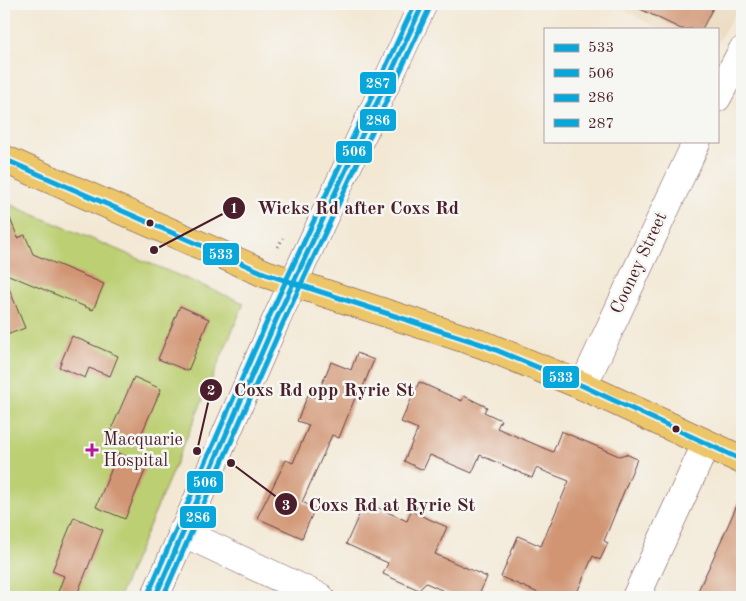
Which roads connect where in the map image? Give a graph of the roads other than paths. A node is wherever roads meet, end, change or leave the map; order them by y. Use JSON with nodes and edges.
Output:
{"nodes":[{"id":1,"x":423,"y":4,"type":"edge"},
{"id":2,"x":742,"y":51,"type":"edge"},
{"id":3,"x":728,"y":92,"type":"edge"},
{"id":4,"x":697,"y":142,"type":"edge"},
{"id":5,"x":4,"y":159,"type":"edge"},
{"id":6,"x":294,"y":284,"type":"junction"},
{"id":7,"x":583,"y":386,"type":"junction"},
{"id":8,"x":706,"y":444,"type":"junction"},
{"id":9,"x":742,"y":460,"type":"edge"},
{"id":10,"x":182,"y":532,"type":"junction"},
{"id":11,"x":155,"y":597,"type":"edge"},
{"id":12,"x":320,"y":597,"type":"edge"},
{"id":13,"x":636,"y":597,"type":"edge"}],
"edges":[{"from":1,"to":6,"type":"street"},
{"from":2,"to":3,"type":"street"},
{"from":4,"to":7,"type":"street","name":"Cooney Street"},
{"from":5,"to":6,"type":"main road"},
{"from":6,"to":7,"type":"main road"},
{"from":6,"to":10,"type":"street"},
{"from":7,"to":8,"type":"main road"},
{"from":8,"to":9,"type":"main road"},
{"from":8,"to":13,"type":"street"},
{"from":10,"to":11,"type":"street"},
{"from":10,"to":12,"type":"street"}]}
